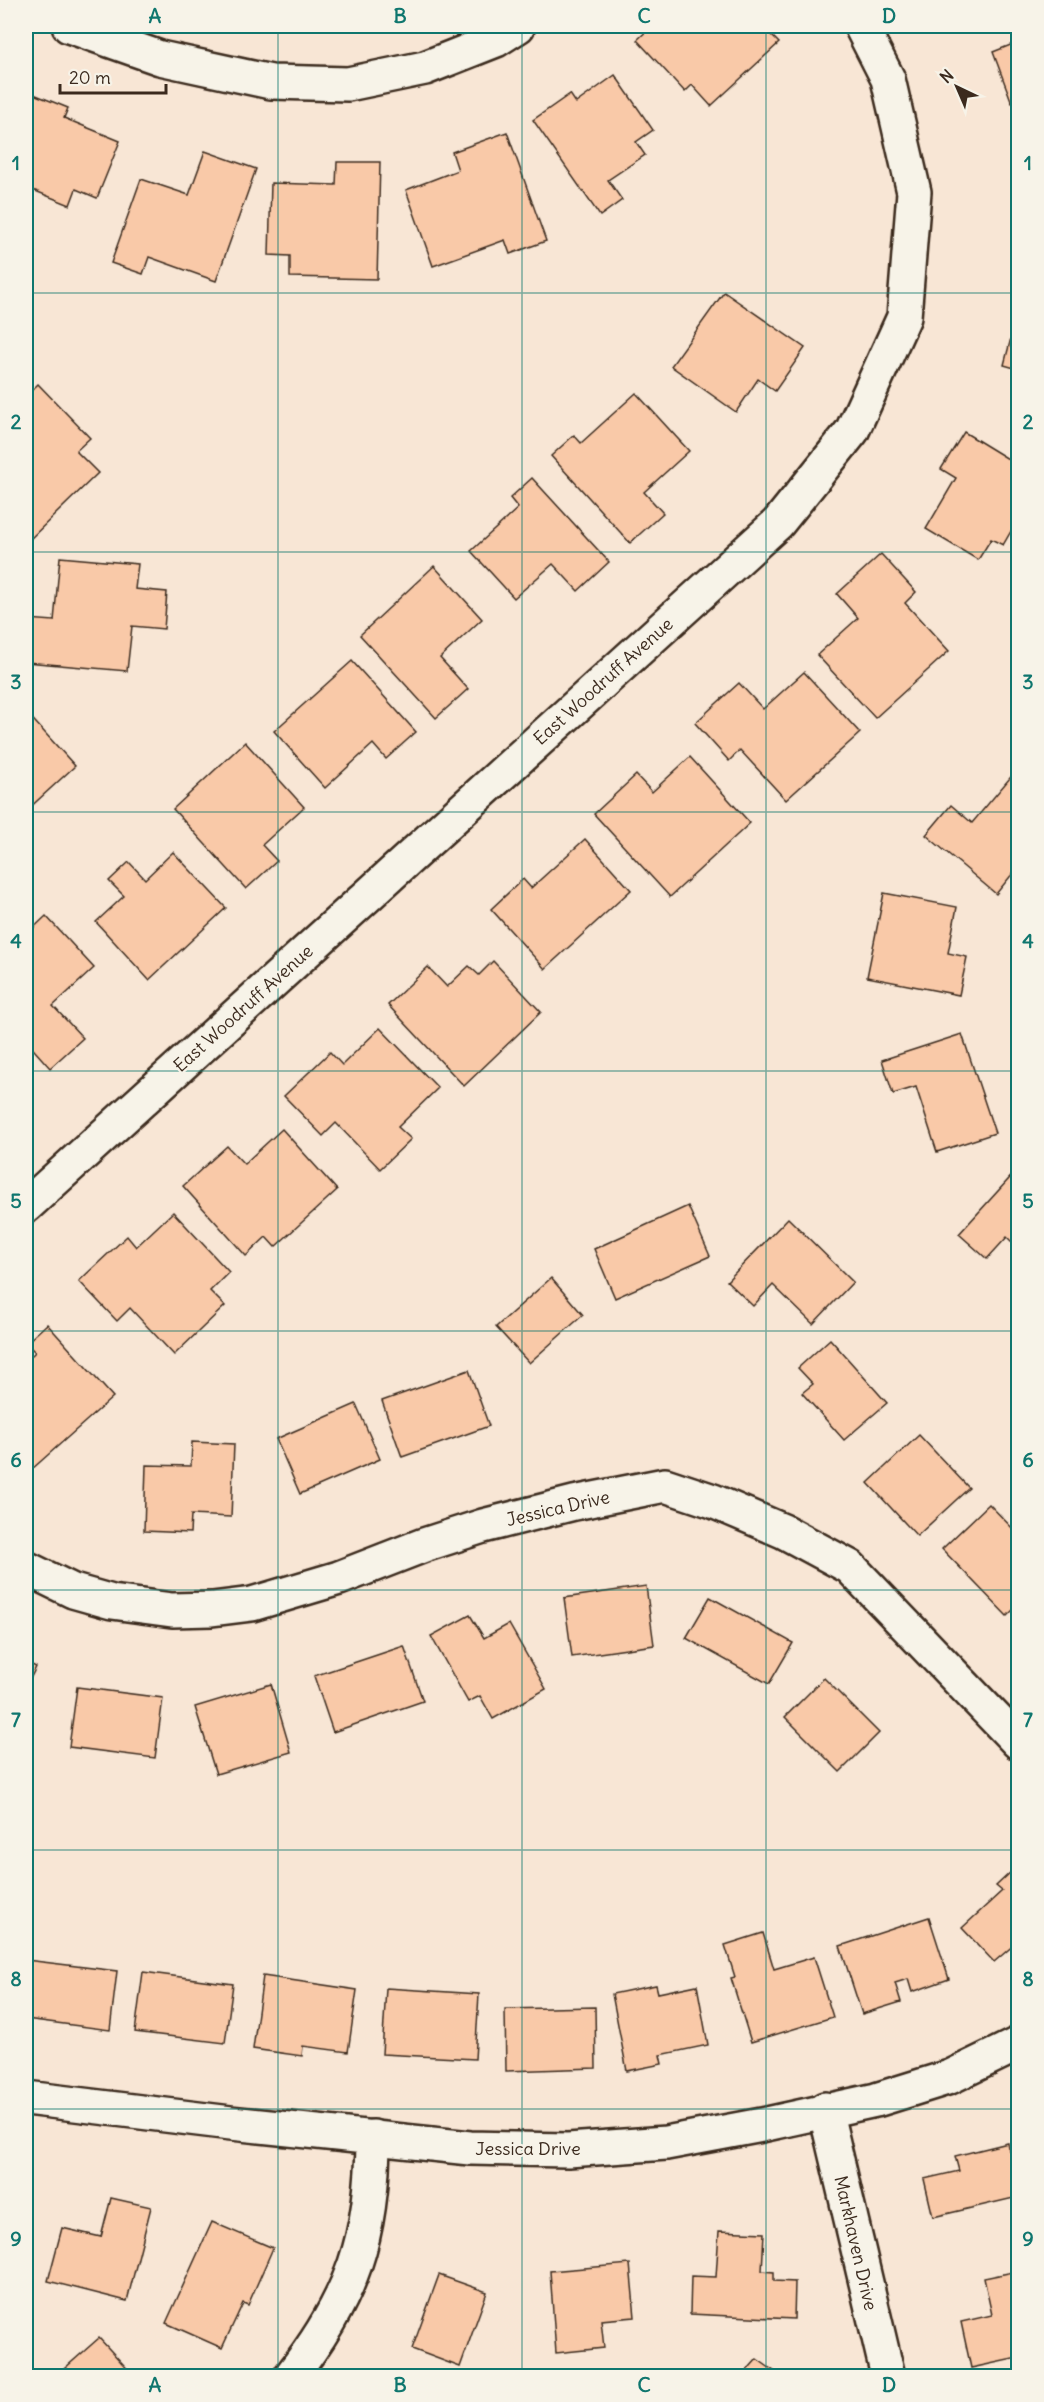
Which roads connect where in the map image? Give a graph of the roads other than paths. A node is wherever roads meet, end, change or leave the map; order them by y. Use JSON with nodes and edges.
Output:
{"nodes":[{"id":1,"x":69,"y":26,"type":"edge"},
{"id":2,"x":518,"y":26,"type":"edge"},
{"id":3,"x":861,"y":26,"type":"edge"},
{"id":4,"x":26,"y":1206,"type":"edge"},
{"id":5,"x":26,"y":1568,"type":"edge"},
{"id":6,"x":1018,"y":1742,"type":"edge"},
{"id":7,"x":1018,"y":2044,"type":"edge"},
{"id":8,"x":26,"y":2097,"type":"edge"},
{"id":9,"x":825,"y":2109,"type":"junction"},
{"id":10,"x":373,"y":2137,"type":"junction"},
{"id":11,"x":291,"y":2376,"type":"edge"},
{"id":12,"x":888,"y":2376,"type":"edge"}],
"edges":[{"from":1,"to":2,"type":"street"},
{"from":3,"to":4,"type":"street","name":"East Woodruff Avenue"},
{"from":5,"to":6,"type":"street","name":"Jessica Drive"},
{"from":7,"to":9,"type":"street","name":"Jessica Drive"},
{"from":8,"to":10,"type":"street","name":"Jessica Drive"},
{"from":9,"to":10,"type":"street","name":"Jessica Drive"},
{"from":9,"to":12,"type":"street","name":"Markhaven Drive"},
{"from":10,"to":11,"type":"street"}]}
